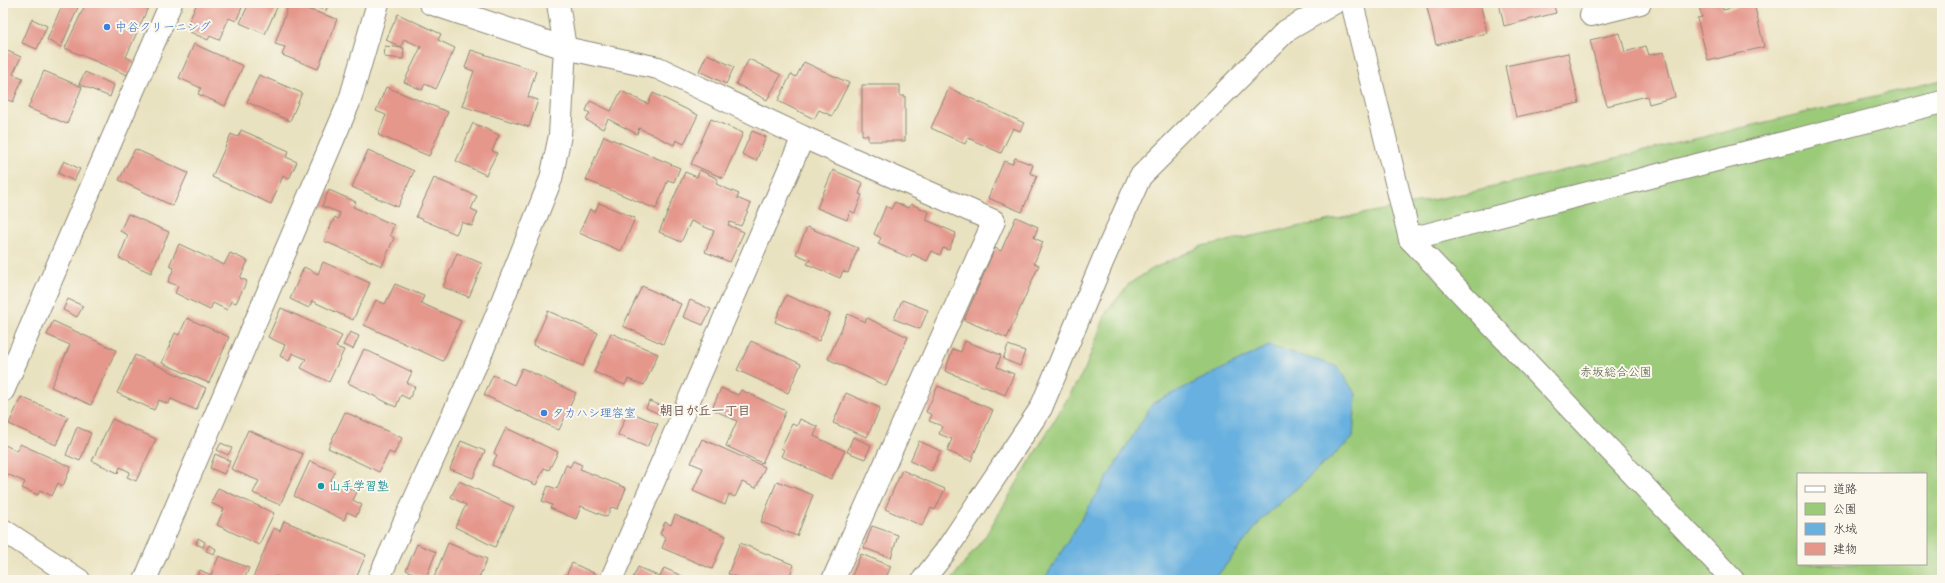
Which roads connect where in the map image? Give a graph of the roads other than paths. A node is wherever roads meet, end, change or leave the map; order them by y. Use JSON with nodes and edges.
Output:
{"nodes":[{"id":1,"x":170,"y":3,"type":"edge"},
{"id":2,"x":378,"y":3,"type":"edge"},
{"id":3,"x":430,"y":3,"type":"edge"},
{"id":4,"x":558,"y":3,"type":"edge"},
{"id":5,"x":1334,"y":3,"type":"edge"},
{"id":6,"x":1352,"y":3,"type":"edge"},
{"id":7,"x":1640,"y":3,"type":"edge"},
{"id":8,"x":1592,"y":15,"type":"dead end"},
{"id":9,"x":564,"y":48,"type":"junction"},
{"id":10,"x":1942,"y":102,"type":"edge"},
{"id":11,"x":803,"y":137,"type":"junction"},
{"id":12,"x":1410,"y":239,"type":"junction"},
{"id":13,"x":3,"y":391,"type":"edge"},
{"id":14,"x":3,"y":530,"type":"edge"},
{"id":15,"x":79,"y":580,"type":"edge"},
{"id":16,"x":145,"y":580,"type":"edge"},
{"id":17,"x":378,"y":580,"type":"edge"},
{"id":18,"x":611,"y":580,"type":"edge"},
{"id":19,"x":833,"y":580,"type":"edge"},
{"id":20,"x":923,"y":580,"type":"edge"},
{"id":21,"x":1733,"y":580,"type":"edge"}],
"edges":[{"from":1,"to":13,"type":"street"},
{"from":2,"to":16,"type":"street"},
{"from":3,"to":9,"type":"street"},
{"from":4,"to":9,"type":"street"},
{"from":5,"to":20,"type":"street"},
{"from":6,"to":12,"type":"street"},
{"from":7,"to":8,"type":"street"},
{"from":9,"to":11,"type":"street"},
{"from":9,"to":17,"type":"street"},
{"from":10,"to":12,"type":"street"},
{"from":11,"to":18,"type":"street"},
{"from":11,"to":19,"type":"street"},
{"from":12,"to":21,"type":"street"},
{"from":14,"to":15,"type":"street"}]}
